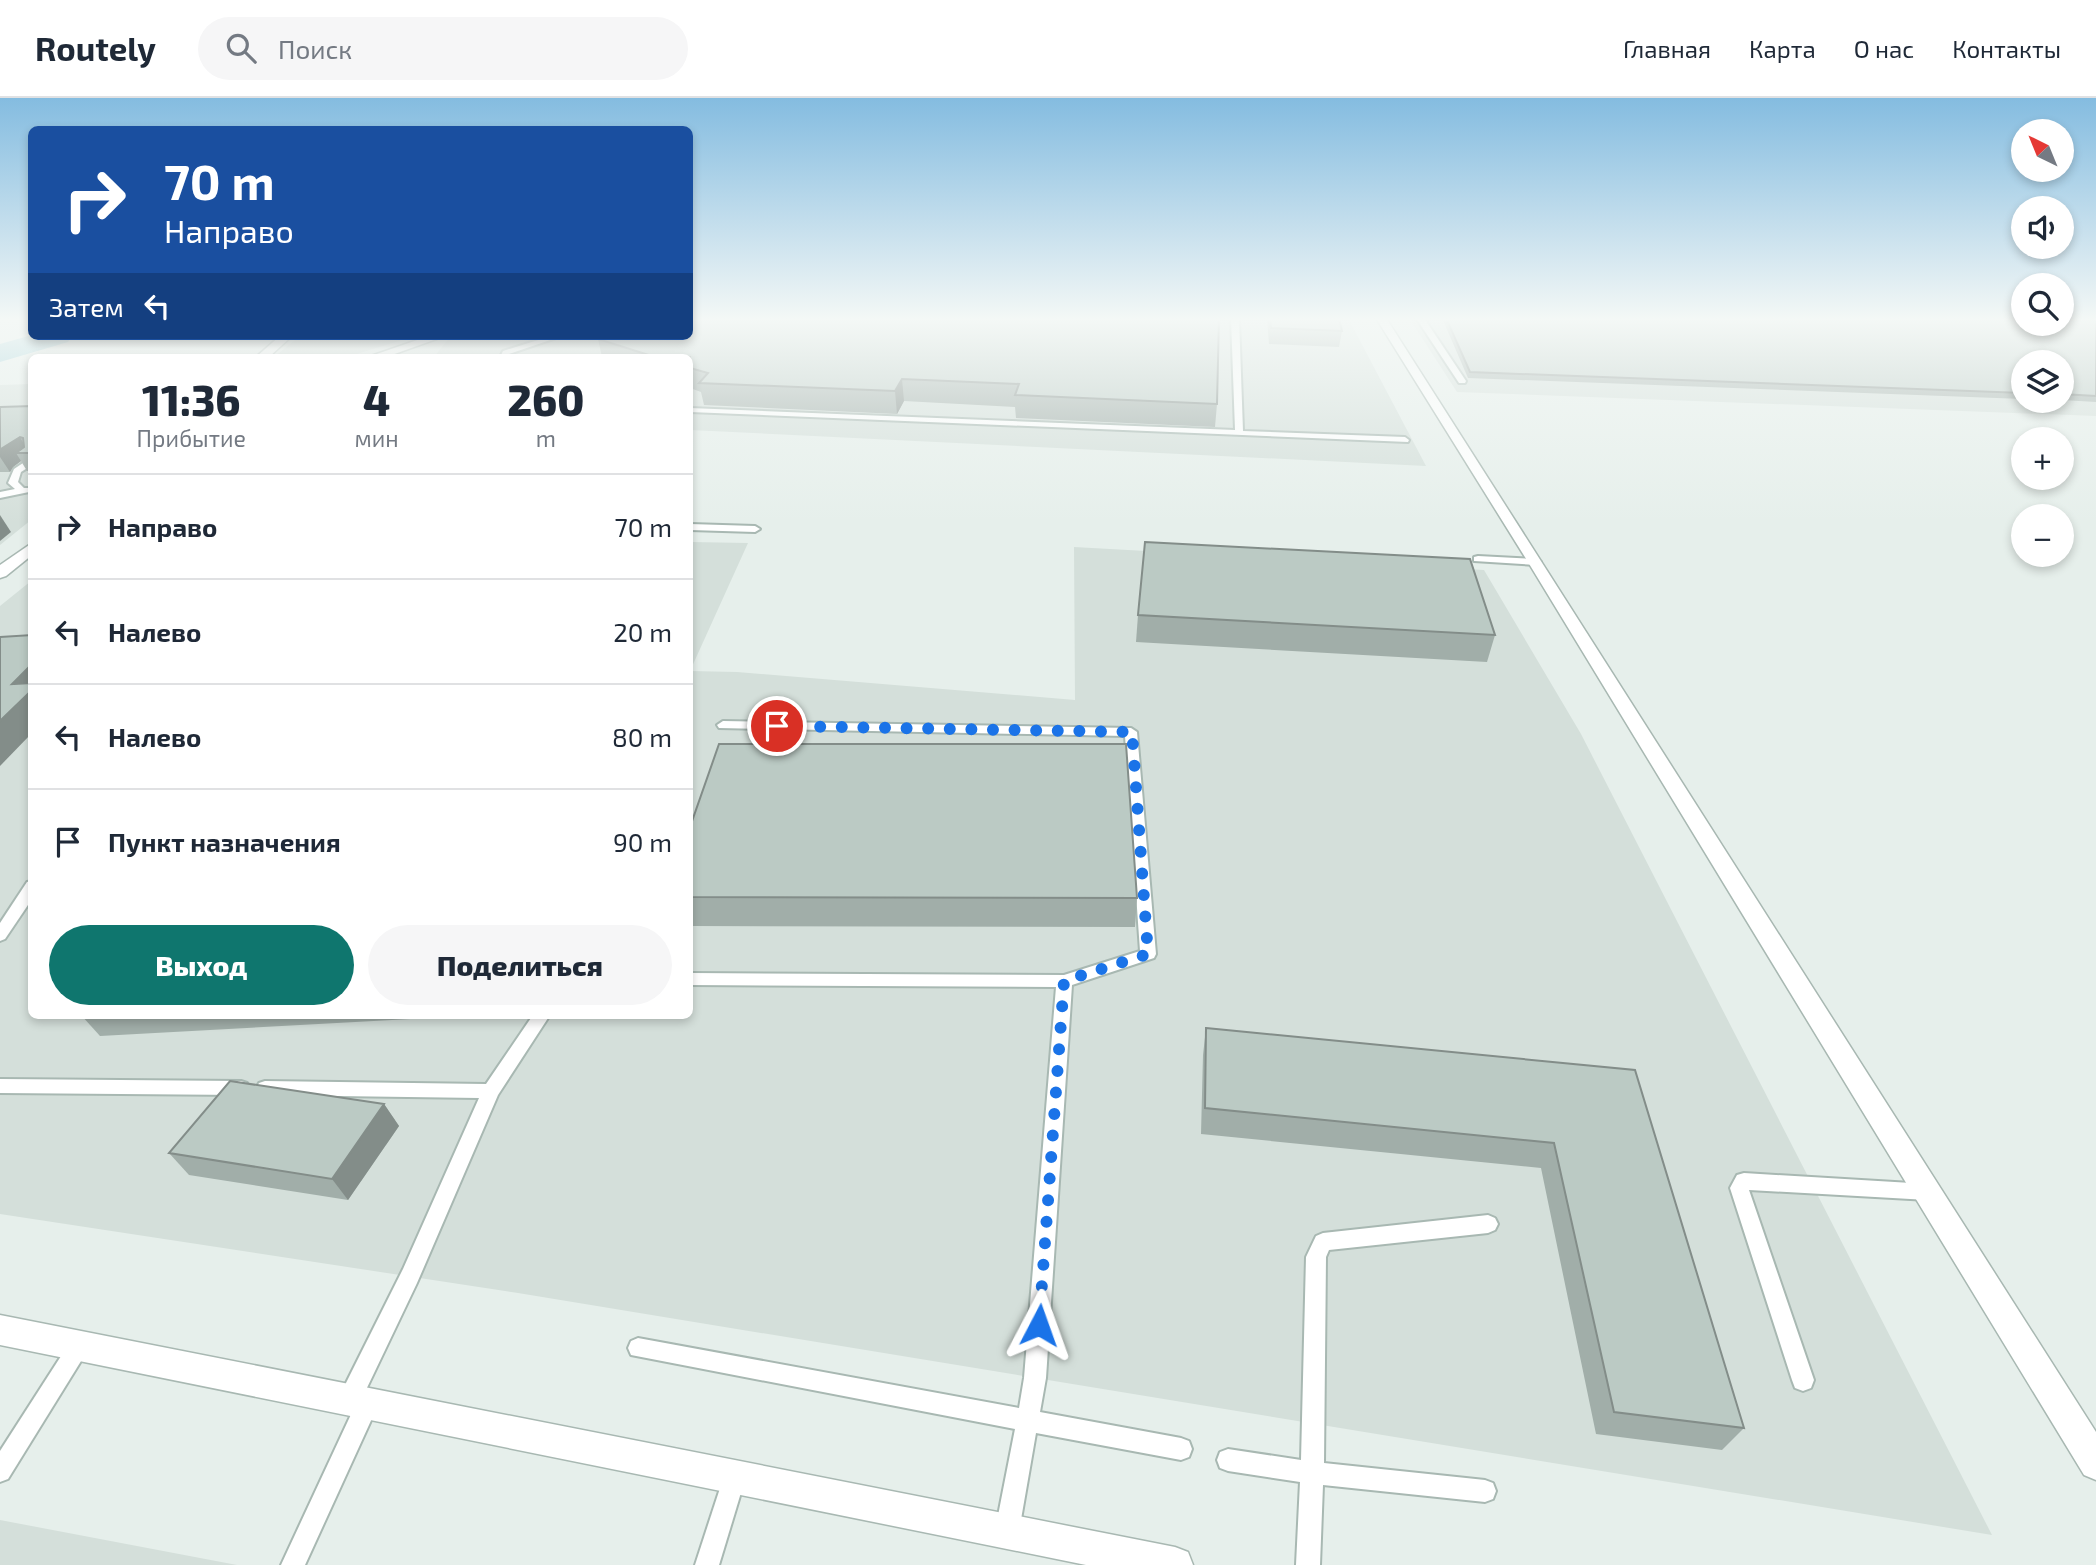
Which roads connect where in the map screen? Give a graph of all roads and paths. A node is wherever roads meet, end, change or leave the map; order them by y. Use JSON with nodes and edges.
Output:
{"nodes":[{"id":1,"x":1237,"y":386,"type":"edge"},
{"id":2,"x":1424,"y":386,"type":"edge"},
{"id":3,"x":693,"y":410,"type":"edge"},
{"id":4,"x":1239,"y":433,"type":"junction"},
{"id":5,"x":1405,"y":440,"type":"dead end"},
{"id":6,"x":28,"y":463,"type":"edge"},
{"id":7,"x":27,"y":490,"type":"edge"},
{"id":8,"x":0,"y":495,"type":"edge"},
{"id":9,"x":693,"y":527,"type":"edge"},
{"id":10,"x":755,"y":529,"type":"dead end"},
{"id":11,"x":28,"y":550,"type":"edge"},
{"id":12,"x":1478,"y":559,"type":"dead end"},
{"id":13,"x":1536,"y":562,"type":"junction"},
{"id":14,"x":0,"y":573,"type":"edge"},
{"id":15,"x":723,"y":725,"type":"dead end"},
{"id":16,"x":28,"y":892,"type":"edge"},
{"id":17,"x":0,"y":935,"type":"edge"},
{"id":18,"x":693,"y":979,"type":"edge"},
{"id":19,"x":1064,"y":981,"type":"junction"},
{"id":20,"x":539,"y":1019,"type":"edge"},
{"id":21,"x":0,"y":1086,"type":"edge"},
{"id":22,"x":491,"y":1091,"type":"junction"},
{"id":23,"x":1928,"y":1192,"type":"junction"},
{"id":24,"x":1488,"y":1224,"type":"dead end"},
{"id":25,"x":0,"y":1330,"type":"edge"},
{"id":26,"x":79,"y":1346,"type":"junction"},
{"id":27,"x":638,"y":1348,"type":"dead end"},
{"id":28,"x":1803,"y":1380,"type":"dead end"},
{"id":29,"x":359,"y":1401,"type":"junction"},
{"id":30,"x":1027,"y":1421,"type":"junction"},
{"id":31,"x":1181,"y":1449,"type":"dead end"},
{"id":32,"x":1228,"y":1460,"type":"dead end"},
{"id":33,"x":2096,"y":1463,"type":"edge"},
{"id":34,"x":0,"y":1471,"type":"edge"},
{"id":35,"x":1312,"y":1473,"type":"junction"},
{"id":36,"x":735,"y":1476,"type":"junction"},
{"id":37,"x":1485,"y":1491,"type":"dead end"},
{"id":38,"x":1007,"y":1531,"type":"junction"},
{"id":39,"x":293,"y":1565,"type":"edge"},
{"id":40,"x":707,"y":1565,"type":"edge"},
{"id":41,"x":1175,"y":1565,"type":"edge"},
{"id":42,"x":1308,"y":1565,"type":"edge"}],
"edges":[{"from":1,"to":4,"type":"lane"},
{"from":2,"to":13,"type":"street"},
{"from":3,"to":4,"type":"lane"},
{"from":4,"to":5,"type":"lane"},
{"from":6,"to":7,"type":"lane"},
{"from":7,"to":8,"type":"lane"},
{"from":9,"to":10,"type":"lane"},
{"from":11,"to":14,"type":"street"},
{"from":12,"to":13,"type":"lane"},
{"from":13,"to":23,"type":"street"},
{"from":15,"to":19,"type":"lane"},
{"from":16,"to":17,"type":"lane"},
{"from":18,"to":19,"type":"lane"},
{"from":19,"to":30,"type":"lane"},
{"from":20,"to":22,"type":"lane"},
{"from":21,"to":22,"type":"lane"},
{"from":22,"to":29,"type":"lane"},
{"from":23,"to":28,"type":"lane"},
{"from":23,"to":33,"type":"street"},
{"from":24,"to":35,"type":"lane"},
{"from":25,"to":26,"type":"street"},
{"from":26,"to":29,"type":"street"},
{"from":26,"to":34,"type":"lane"},
{"from":27,"to":30,"type":"lane"},
{"from":29,"to":36,"type":"street"},
{"from":29,"to":39,"type":"lane"},
{"from":30,"to":31,"type":"lane"},
{"from":30,"to":38,"type":"lane"},
{"from":32,"to":35,"type":"lane"},
{"from":35,"to":37,"type":"lane"},
{"from":35,"to":42,"type":"lane"},
{"from":36,"to":38,"type":"street"},
{"from":36,"to":40,"type":"lane"},
{"from":38,"to":41,"type":"street"}]}
